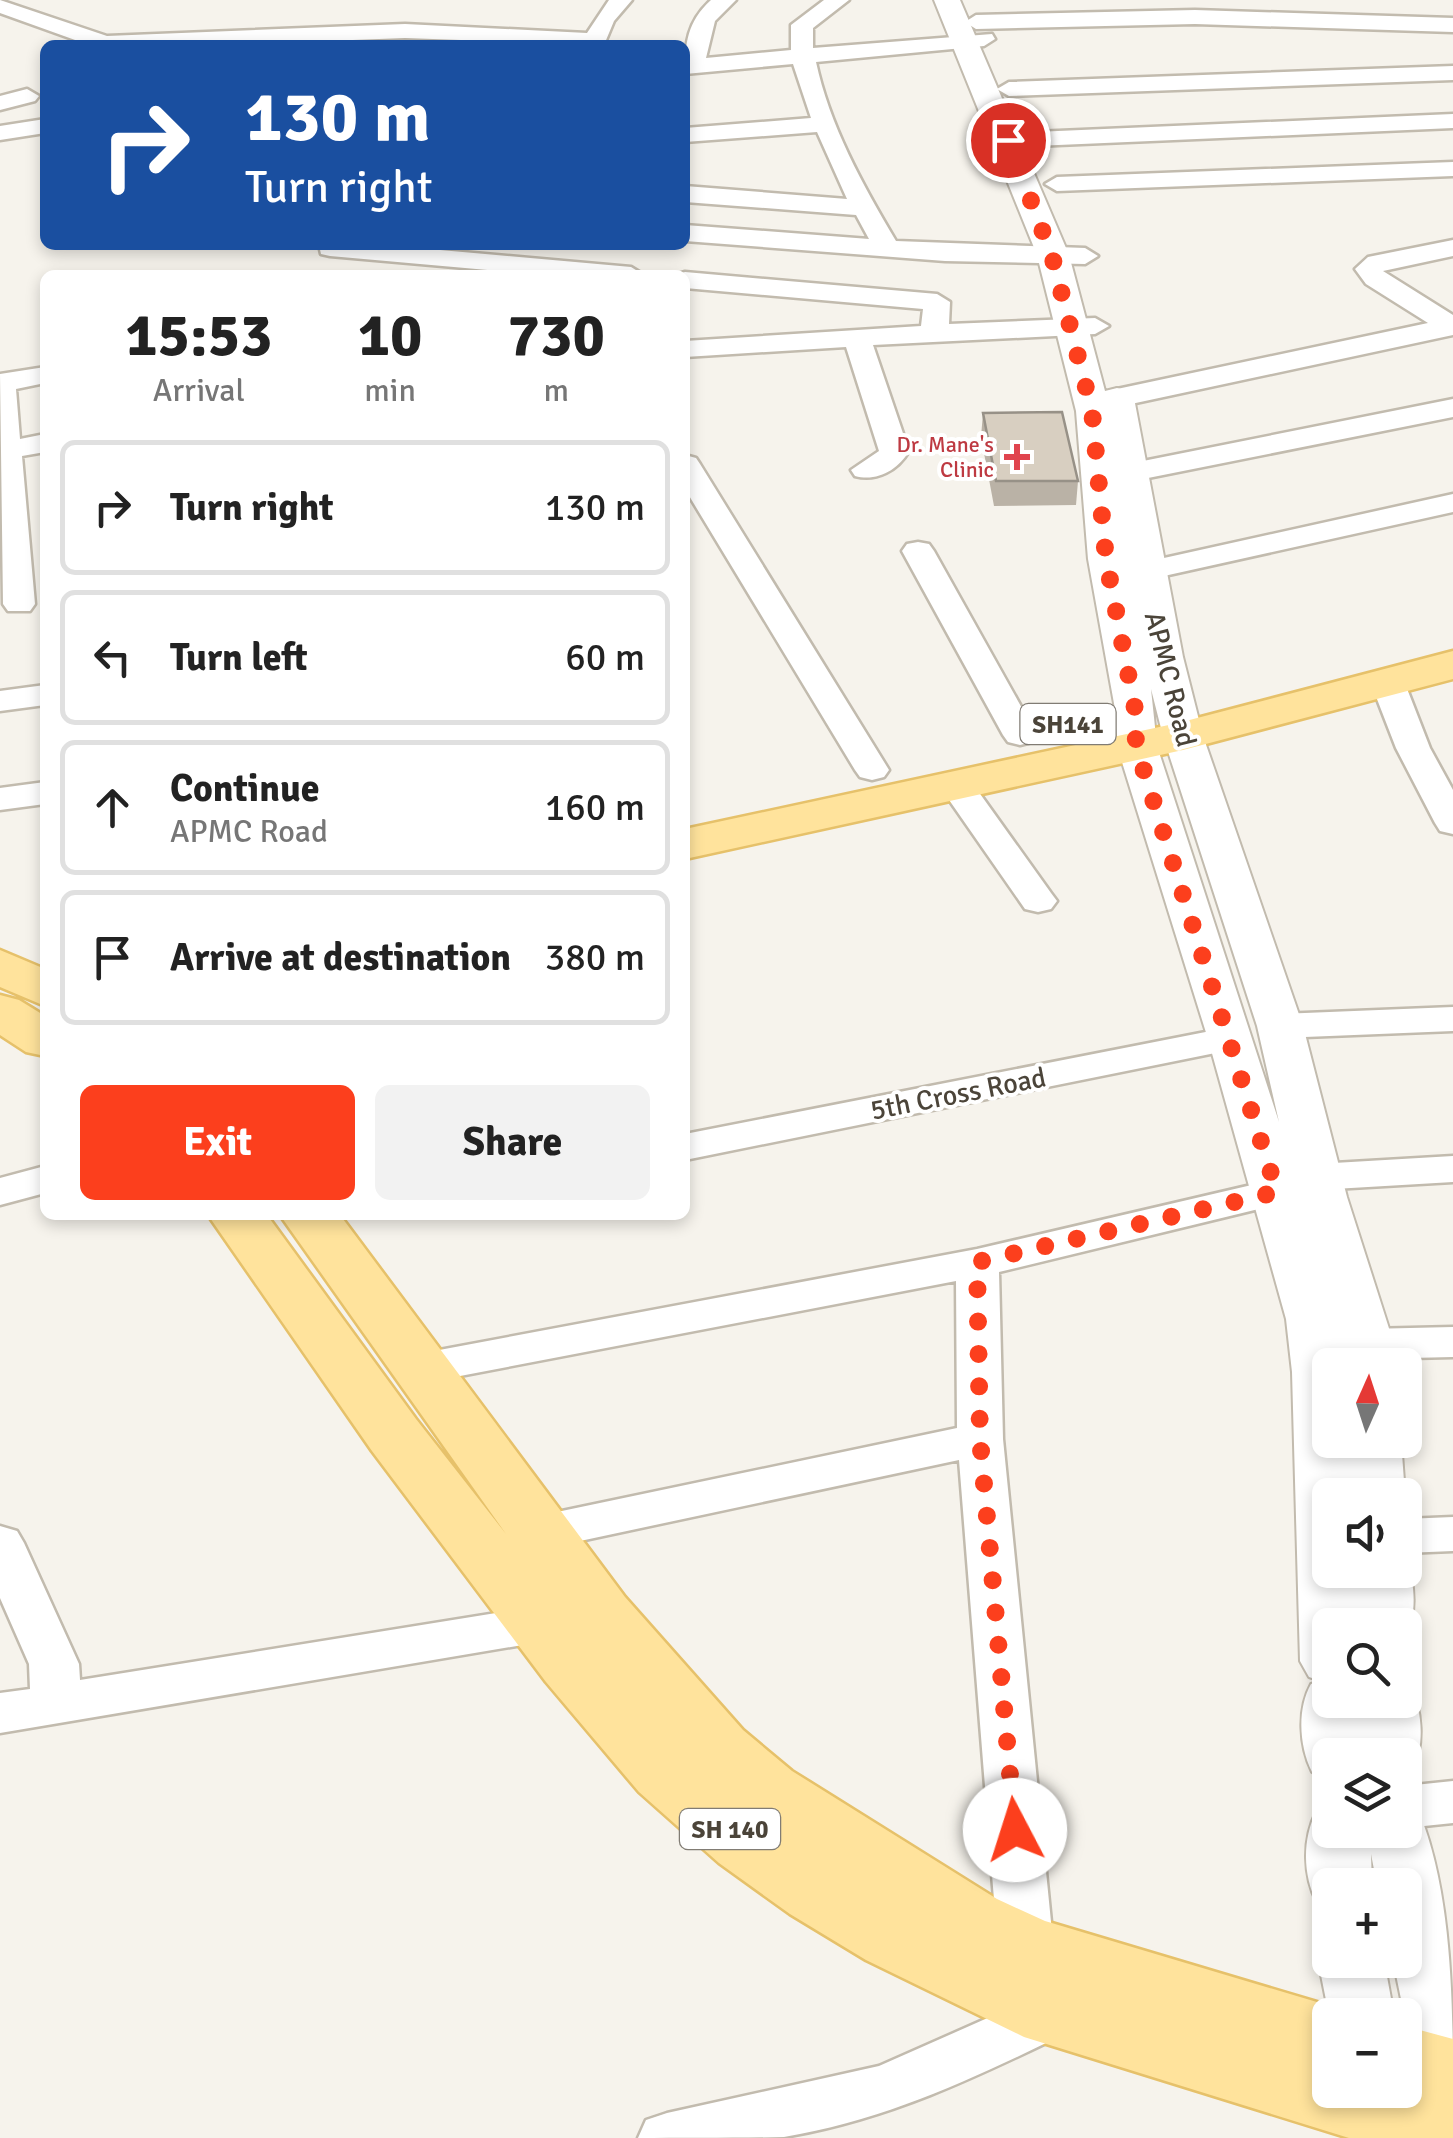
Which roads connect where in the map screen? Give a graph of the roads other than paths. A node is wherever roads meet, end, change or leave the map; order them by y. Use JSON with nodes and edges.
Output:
{"nodes":[{"id":1,"x":621,"y":0,"type":"edge"},
{"id":2,"x":725,"y":0,"type":"edge"},
{"id":3,"x":838,"y":0,"type":"edge"},
{"id":4,"x":947,"y":0,"type":"edge"},
{"id":5,"x":0,"y":6,"type":"edge"},
{"id":6,"x":972,"y":25,"type":"edge"},
{"id":7,"x":1453,"y":25,"type":"edge"},
{"id":8,"x":596,"y":35,"type":"edge"},
{"id":9,"x":470,"y":39,"type":"edge"},
{"id":10,"x":97,"y":40,"type":"edge"},
{"id":11,"x":220,"y":40,"type":"edge"},
{"id":12,"x":800,"y":56,"type":"junction"},
{"id":13,"x":690,"y":61,"type":"edge"},
{"id":14,"x":690,"y":66,"type":"edge"},
{"id":15,"x":1453,"y":73,"type":"edge"},
{"id":16,"x":1389,"y":76,"type":"junction"},
{"id":17,"x":1009,"y":88,"type":"junction"},
{"id":18,"x":27,"y":96,"type":"dead end"},
{"id":19,"x":0,"y":103,"type":"edge"},
{"id":20,"x":1453,"y":121,"type":"edge"},
{"id":21,"x":1417,"y":122,"type":"junction"},
{"id":22,"x":827,"y":124,"type":"junction"},
{"id":23,"x":40,"y":127,"type":"edge"},
{"id":24,"x":0,"y":134,"type":"edge"},
{"id":25,"x":694,"y":135,"type":"edge"},
{"id":26,"x":1035,"y":139,"type":"junction"},
{"id":27,"x":1450,"y":173,"type":"edge"},
{"id":28,"x":1057,"y":184,"type":"junction"},
{"id":29,"x":693,"y":194,"type":"edge"},
{"id":30,"x":862,"y":208,"type":"junction"},
{"id":31,"x":690,"y":233,"type":"edge"},
{"id":32,"x":1453,"y":248,"type":"edge"},
{"id":33,"x":887,"y":249,"type":"junction"},
{"id":34,"x":361,"y":250,"type":"edge"},
{"id":35,"x":945,"y":253,"type":"junction"},
{"id":36,"x":1069,"y":256,"type":"junction"},
{"id":37,"x":578,"y":270,"type":"edge"},
{"id":38,"x":690,"y":280,"type":"edge"},
{"id":39,"x":936,"y":302,"type":"junction"},
{"id":40,"x":1082,"y":326,"type":"junction"},
{"id":41,"x":1452,"y":326,"type":"edge"},
{"id":42,"x":934,"y":333,"type":"junction"},
{"id":43,"x":857,"y":338,"type":"junction"},
{"id":44,"x":690,"y":349,"type":"edge"},
{"id":45,"x":40,"y":376,"type":"edge"},
{"id":46,"x":1,"y":383,"type":"edge"},
{"id":47,"x":1117,"y":398,"type":"junction"},
{"id":48,"x":1453,"y":408,"type":"edge"},
{"id":49,"x":40,"y":444,"type":"edge"},
{"id":50,"x":4,"y":450,"type":"edge"},
{"id":51,"x":866,"y":470,"type":"dead end"},
{"id":52,"x":690,"y":472,"type":"edge"},
{"id":53,"x":1133,"y":472,"type":"junction"},
{"id":54,"x":1453,"y":503,"type":"edge"},
{"id":55,"x":918,"y":552,"type":"dead end"},
{"id":56,"x":1146,"y":571,"type":"junction"},
{"id":57,"x":21,"y":604,"type":"edge"},
{"id":58,"x":1453,"y":642,"type":"edge"},
{"id":59,"x":1453,"y":664,"type":"edge"},
{"id":60,"x":1386,"y":681,"type":"junction"},
{"id":61,"x":40,"y":696,"type":"edge"},
{"id":62,"x":0,"y":701,"type":"edge"},
{"id":63,"x":1158,"y":723,"type":"junction"},
{"id":64,"x":1026,"y":751,"type":"junction"},
{"id":65,"x":872,"y":770,"type":"junction"},
{"id":66,"x":956,"y":784,"type":"junction"},
{"id":67,"x":40,"y":793,"type":"edge"},
{"id":68,"x":0,"y":798,"type":"edge"},
{"id":69,"x":690,"y":815,"type":"edge"},
{"id":70,"x":1452,"y":825,"type":"edge"},
{"id":71,"x":690,"y":843,"type":"edge"},
{"id":72,"x":1038,"y":901,"type":"dead end"},
{"id":73,"x":21,"y":985,"type":"edge"},
{"id":74,"x":1453,"y":1018,"type":"edge"},
{"id":75,"x":1280,"y":1026,"type":"junction"},
{"id":76,"x":40,"y":1029,"type":"edge"},
{"id":77,"x":1231,"y":1038,"type":"junction"},
{"id":78,"x":690,"y":1146,"type":"edge"},
{"id":79,"x":1453,"y":1169,"type":"edge"},
{"id":80,"x":40,"y":1180,"type":"edge"},
{"id":81,"x":1297,"y":1184,"type":"junction"},
{"id":82,"x":0,"y":1192,"type":"edge"},
{"id":83,"x":242,"y":1220,"type":"edge"},
{"id":84,"x":323,"y":1220,"type":"edge"},
{"id":85,"x":977,"y":1262,"type":"junction"},
{"id":86,"x":1453,"y":1342,"type":"edge"},
{"id":87,"x":1365,"y":1348,"type":"edge"},
{"id":88,"x":1410,"y":1348,"type":"edge"},
{"id":89,"x":418,"y":1369,"type":"junction"},
{"id":90,"x":980,"y":1439,"type":"junction"},
{"id":91,"x":1323,"y":1478,"type":"edge"},
{"id":92,"x":538,"y":1533,"type":"junction"},
{"id":93,"x":1453,"y":1534,"type":"edge"},
{"id":94,"x":1422,"y":1535,"type":"edge"},
{"id":95,"x":0,"y":1543,"type":"edge"},
{"id":96,"x":540,"y":1624,"type":"junction"},
{"id":97,"x":56,"y":1706,"type":"junction"},
{"id":98,"x":0,"y":1713,"type":"edge"},
{"id":99,"x":1453,"y":1802,"type":"edge"},
{"id":100,"x":1422,"y":1805,"type":"edge"},
{"id":101,"x":1398,"y":1848,"type":"edge"},
{"id":102,"x":1037,"y":1989,"type":"junction"},
{"id":103,"x":1411,"y":1998,"type":"edge"},
{"id":104,"x":1312,"y":2034,"type":"edge"},
{"id":105,"x":1312,"y":2067,"type":"edge"},
{"id":106,"x":667,"y":2138,"type":"edge"}],
"edges":[{"from":1,"to":8,"type":"street"},
{"from":2,"to":13,"type":"street"},
{"from":3,"to":12,"type":"street"},
{"from":4,"to":6,"type":"street","name":"APMC Road"},
{"from":5,"to":10,"type":"street"},
{"from":6,"to":7,"type":"street"},
{"from":6,"to":12,"type":"street"},
{"from":6,"to":17,"type":"street","name":"APMC Road"},
{"from":6,"to":36,"type":"street","name":"APMC Road"},
{"from":8,"to":9,"type":"street"},
{"from":9,"to":11,"type":"street"},
{"from":12,"to":14,"type":"street"},
{"from":12,"to":22,"type":"street"},
{"from":15,"to":16,"type":"street"},
{"from":16,"to":17,"type":"street"},
{"from":16,"to":21,"type":"street"},
{"from":17,"to":26,"type":"street","name":"APMC Road"},
{"from":18,"to":19,"type":"street"},
{"from":20,"to":21,"type":"street"},
{"from":21,"to":26,"type":"street"},
{"from":22,"to":25,"type":"street"},
{"from":22,"to":30,"type":"street"},
{"from":23,"to":24,"type":"street"},
{"from":25,"to":29,"type":"street"},
{"from":26,"to":28,"type":"street","name":"APMC Road"},
{"from":27,"to":28,"type":"street"},
{"from":28,"to":36,"type":"street","name":"APMC Road"},
{"from":29,"to":30,"type":"street"},
{"from":30,"to":33,"type":"street"},
{"from":31,"to":33,"type":"street"},
{"from":32,"to":41,"type":"street"},
{"from":33,"to":35,"type":"street"},
{"from":34,"to":37,"type":"street"},
{"from":35,"to":36,"type":"street"},
{"from":35,"to":39,"type":"street"},
{"from":36,"to":40,"type":"street","name":"APMC Road"},
{"from":38,"to":39,"type":"street"},
{"from":39,"to":42,"type":"street"},
{"from":40,"to":42,"type":"street"},
{"from":40,"to":47,"type":"street","name":"APMC Road"},
{"from":40,"to":63,"type":"street","name":"APMC Road"},
{"from":41,"to":47,"type":"street"},
{"from":42,"to":43,"type":"street"},
{"from":43,"to":44,"type":"street"},
{"from":43,"to":51,"type":"street"},
{"from":45,"to":46,"type":"street"},
{"from":46,"to":50,"type":"street"},
{"from":47,"to":53,"type":"street","name":"APMC Road"},
{"from":48,"to":53,"type":"street"},
{"from":49,"to":50,"type":"street"},
{"from":50,"to":57,"type":"street"},
{"from":52,"to":65,"type":"street"},
{"from":53,"to":56,"type":"street","name":"APMC Road"},
{"from":54,"to":56,"type":"street"},
{"from":55,"to":64,"type":"street"},
{"from":56,"to":63,"type":"street","name":"APMC Road"},
{"from":58,"to":63,"type":"main road","number":"SH141"},
{"from":59,"to":60,"type":"main road","number":"SH141"},
{"from":60,"to":63,"type":"main road","number":"SH141"},
{"from":60,"to":70,"type":"street"},
{"from":61,"to":62,"type":"street"},
{"from":63,"to":64,"type":"main road","number":"SH141"},
{"from":63,"to":75,"type":"street","name":"APMC Road"},
{"from":63,"to":77,"type":"street"},
{"from":64,"to":65,"type":"main road","number":"SH141"},
{"from":64,"to":66,"type":"main road"},
{"from":65,"to":69,"type":"main road","number":"SH141"},
{"from":66,"to":71,"type":"main road"},
{"from":66,"to":72,"type":"street"},
{"from":67,"to":68,"type":"street"},
{"from":73,"to":76,"type":"main road"},
{"from":74,"to":75,"type":"street"},
{"from":75,"to":81,"type":"street","name":"APMC Road"},
{"from":77,"to":78,"type":"street","name":"5th Cross Road"},
{"from":77,"to":81,"type":"street"},
{"from":79,"to":81,"type":"street"},
{"from":80,"to":82,"type":"street"},
{"from":81,"to":85,"type":"street"},
{"from":81,"to":87,"type":"street","name":"APMC Road"},
{"from":81,"to":91,"type":"street"},
{"from":83,"to":96,"type":"main road","number":"SH 140"},
{"from":84,"to":89,"type":"main road","number":"SH 140"},
{"from":85,"to":89,"type":"street"},
{"from":85,"to":90,"type":"street"},
{"from":86,"to":88,"type":"street"},
{"from":89,"to":92,"type":"main road","number":"SH 140"},
{"from":90,"to":92,"type":"street"},
{"from":90,"to":102,"type":"street"},
{"from":92,"to":102,"type":"main road","number":"SH 140"},
{"from":93,"to":94,"type":"street"},
{"from":95,"to":97,"type":"street"},
{"from":96,"to":97,"type":"street"},
{"from":96,"to":102,"type":"main road","number":"SH 140"},
{"from":97,"to":98,"type":"street"},
{"from":99,"to":100,"type":"street"},
{"from":101,"to":103,"type":"street"},
{"from":102,"to":104,"type":"main road","number":"SH 140"},
{"from":102,"to":105,"type":"main road","number":"SH 140"},
{"from":102,"to":106,"type":"street"}]}
